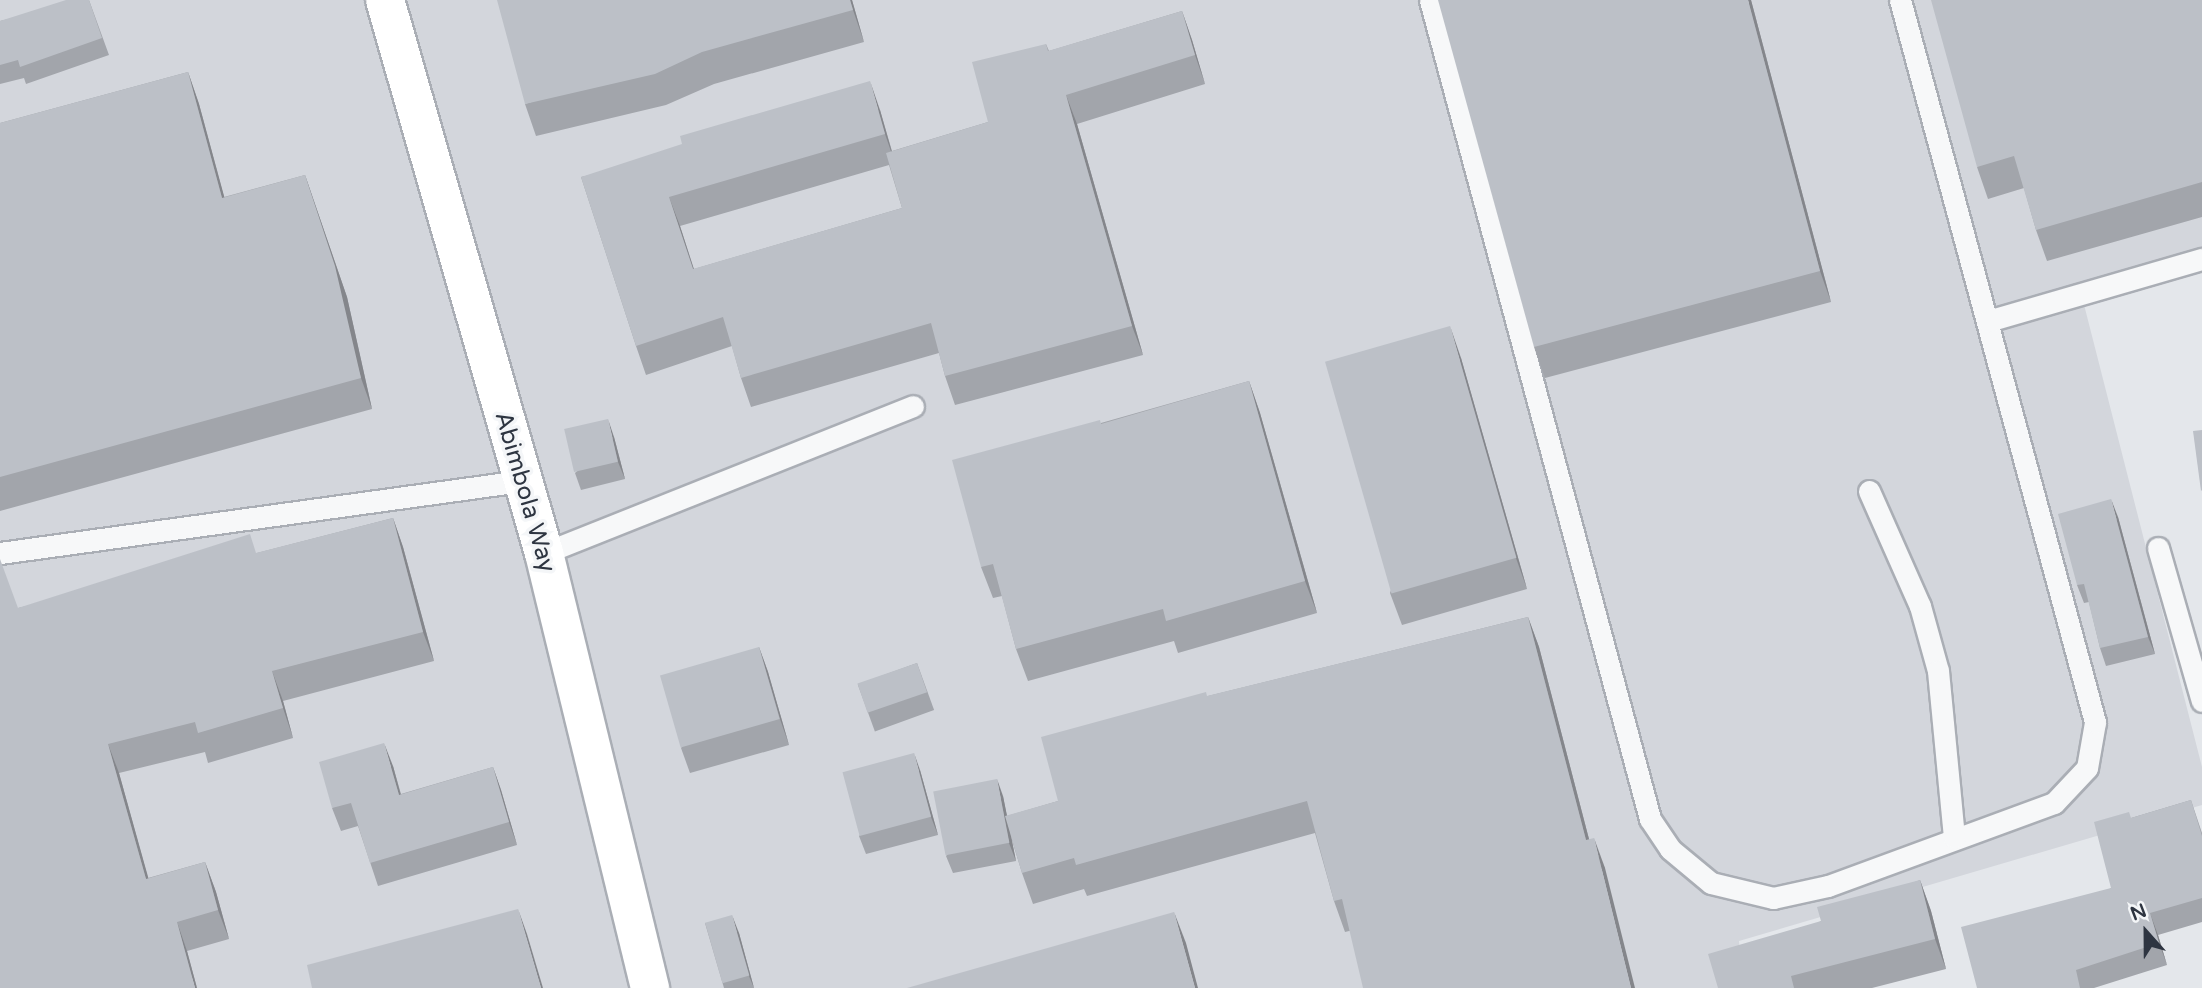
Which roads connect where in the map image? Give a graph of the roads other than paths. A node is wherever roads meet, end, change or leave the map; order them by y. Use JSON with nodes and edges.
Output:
{"nodes":[{"id":1,"x":385,"y":0,"type":"edge"},
{"id":2,"x":1430,"y":0,"type":"edge"},
{"id":3,"x":1900,"y":0,"type":"edge"},
{"id":4,"x":2202,"y":259,"type":"edge"},
{"id":5,"x":1988,"y":321,"type":"junction"},
{"id":6,"x":914,"y":406,"type":"dead end"},
{"id":7,"x":521,"y":481,"type":"junction"},
{"id":8,"x":1869,"y":491,"type":"dead end"},
{"id":9,"x":2158,"y":548,"type":"dead end"},
{"id":10,"x":544,"y":553,"type":"junction"},
{"id":11,"x":0,"y":554,"type":"edge"},
{"id":12,"x":2202,"y":701,"type":"edge"},
{"id":13,"x":1954,"y":837,"type":"junction"},
{"id":14,"x":650,"y":988,"type":"edge"}],
"edges":[{"from":1,"to":7,"type":"street","name":"Abimbola Way"},
{"from":2,"to":13,"type":"lane"},
{"from":3,"to":5,"type":"lane"},
{"from":4,"to":5,"type":"lane"},
{"from":5,"to":13,"type":"lane"},
{"from":6,"to":10,"type":"lane"},
{"from":7,"to":10,"type":"street","name":"Abimbola Way"},
{"from":7,"to":11,"type":"lane"},
{"from":8,"to":13,"type":"lane"},
{"from":9,"to":12,"type":"lane"},
{"from":10,"to":14,"type":"street","name":"Abimbola Way"}]}
